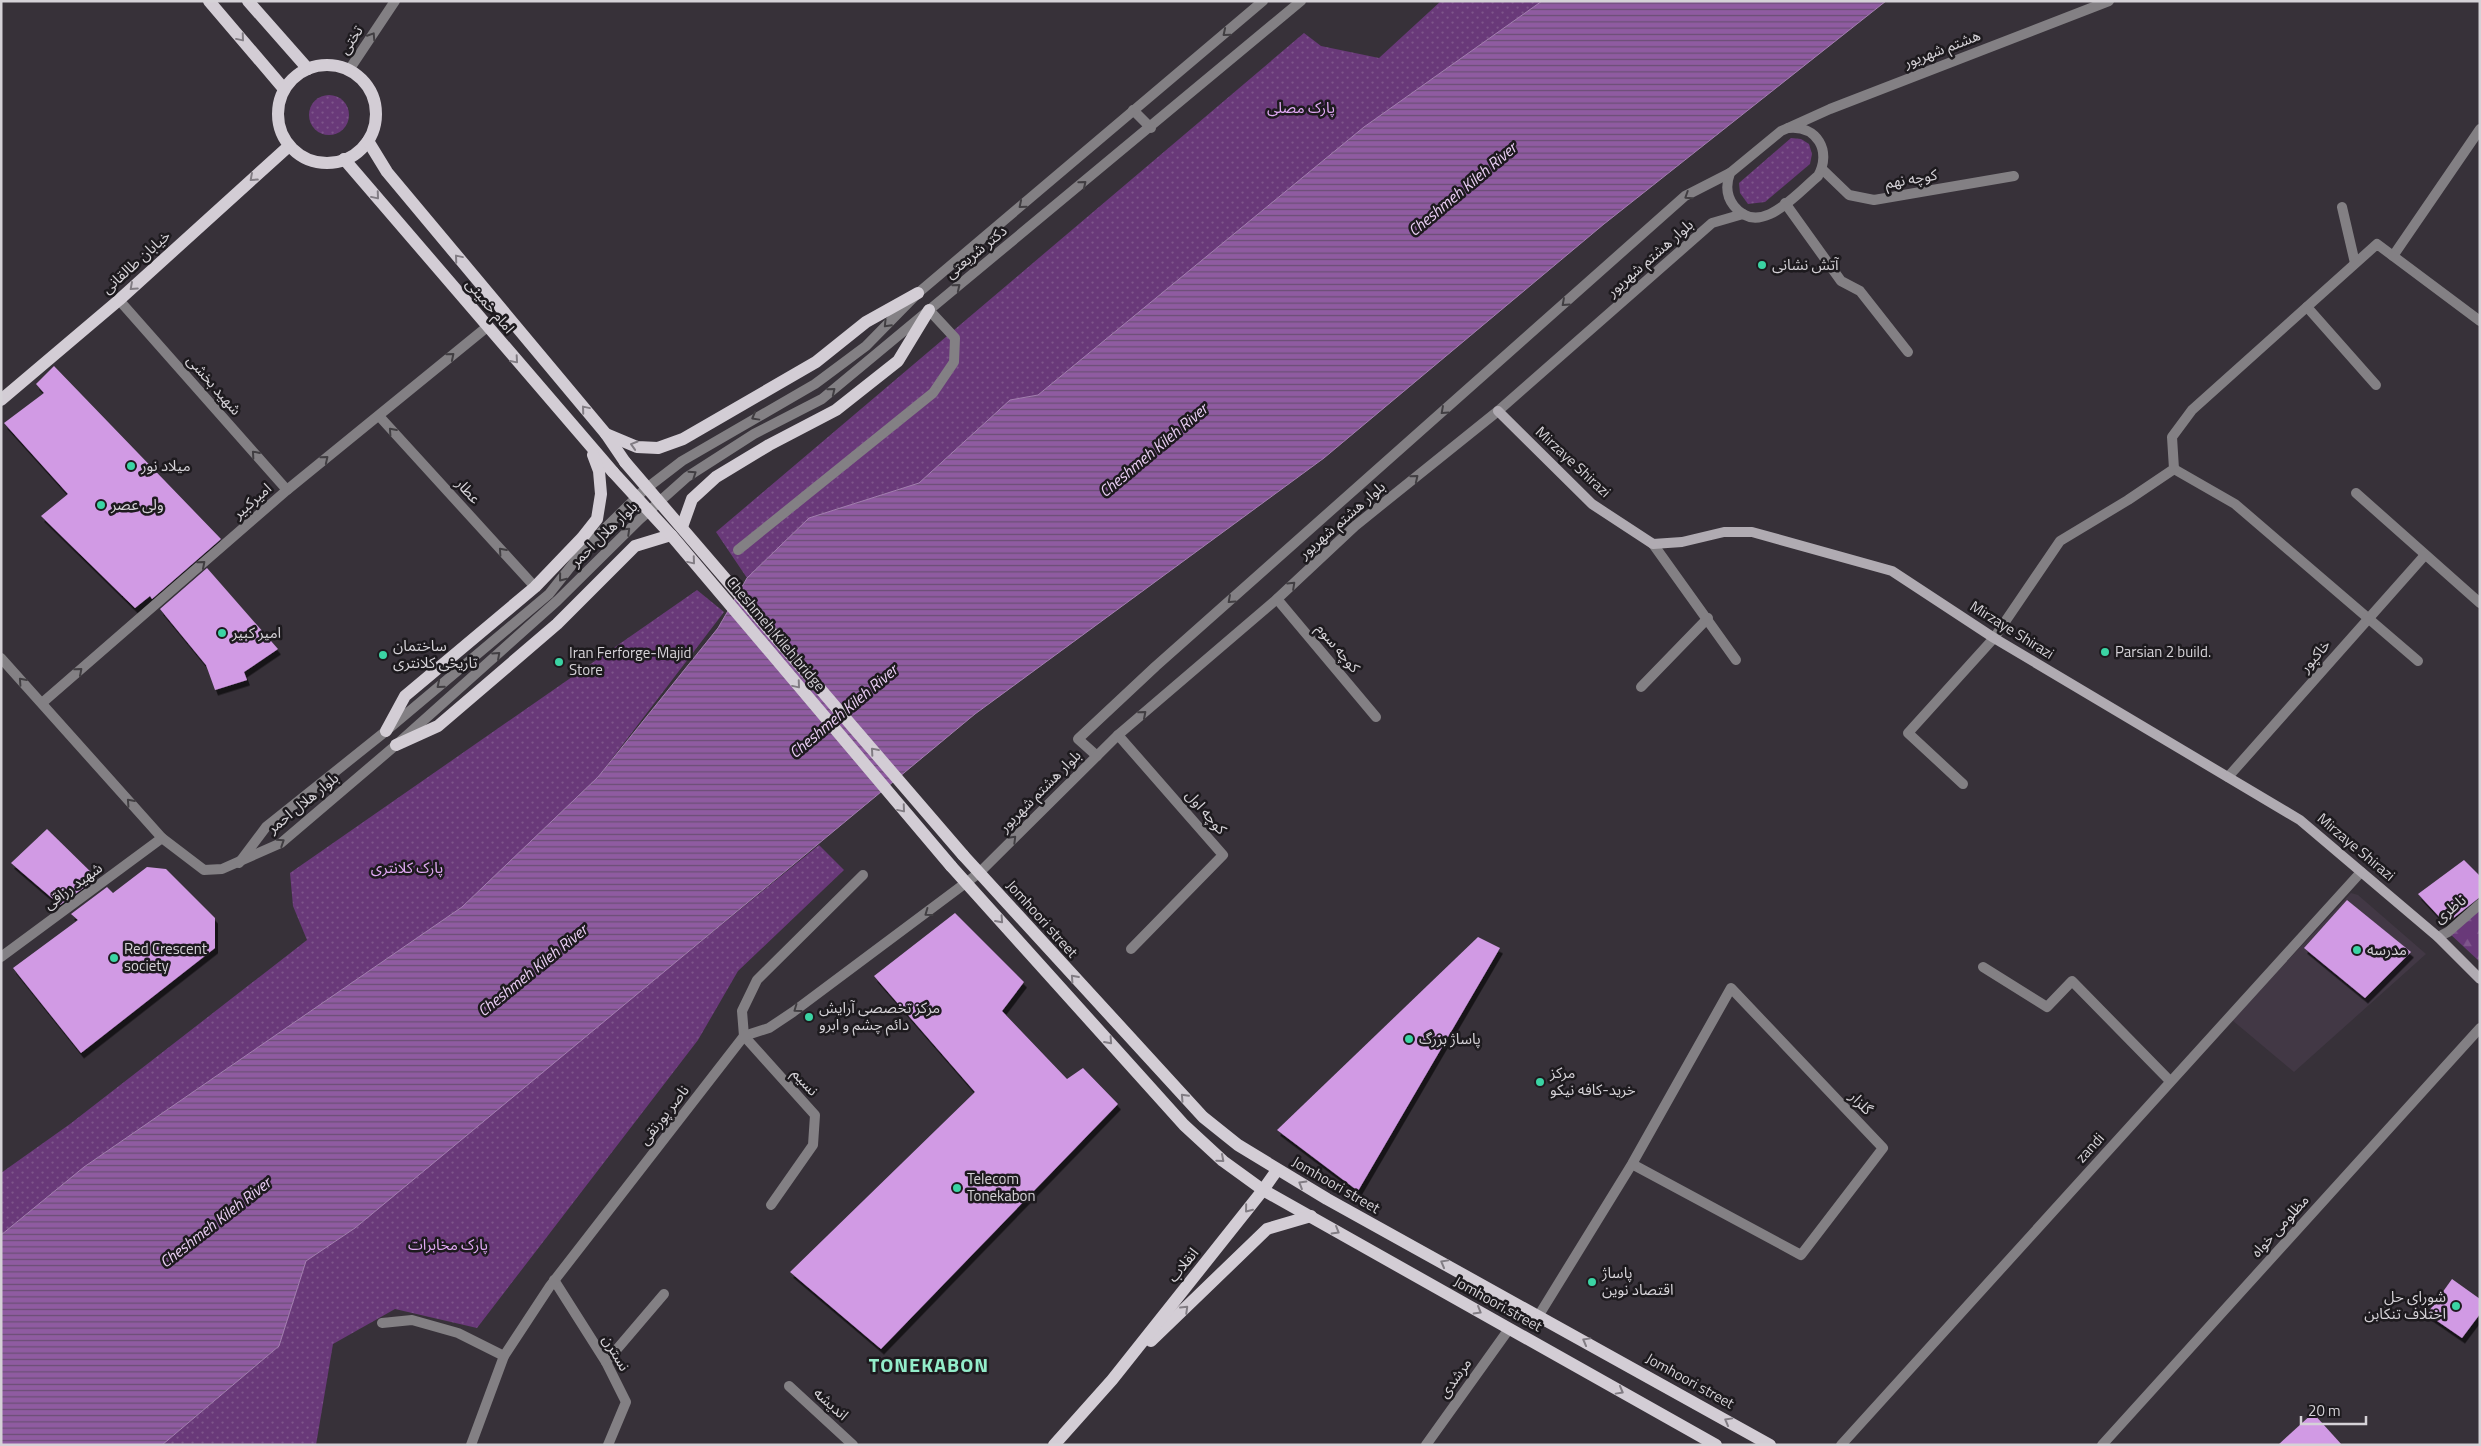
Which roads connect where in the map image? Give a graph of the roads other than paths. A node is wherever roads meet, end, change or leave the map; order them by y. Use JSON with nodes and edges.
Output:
{"nodes":[{"id":1,"x":209,"y":1,"type":"edge"},
{"id":2,"x":248,"y":1,"type":"edge"},
{"id":3,"x":395,"y":1,"type":"edge"},
{"id":4,"x":1263,"y":1,"type":"edge"},
{"id":5,"x":1301,"y":1,"type":"edge"},
{"id":6,"x":2109,"y":1,"type":"edge"},
{"id":7,"x":308,"y":69,"type":"junction"},
{"id":8,"x":350,"y":70,"type":"junction"},
{"id":9,"x":284,"y":89,"type":"junction"},
{"id":10,"x":1133,"y":110,"type":"junction"},
{"id":11,"x":1150,"y":128,"type":"junction"},
{"id":12,"x":1788,"y":128,"type":"junction"},
{"id":13,"x":2480,"y":130,"type":"edge"},
{"id":14,"x":368,"y":141,"type":"junction"},
{"id":15,"x":290,"y":146,"type":"junction"},
{"id":16,"x":344,"y":159,"type":"junction"},
{"id":17,"x":1822,"y":169,"type":"junction"},
{"id":18,"x":1730,"y":173,"type":"junction"},
{"id":19,"x":2014,"y":176,"type":"dead end"},
{"id":20,"x":1785,"y":203,"type":"junction"},
{"id":21,"x":2342,"y":207,"type":"dead end"},
{"id":22,"x":1743,"y":214,"type":"junction"},
{"id":23,"x":2393,"y":256,"type":"junction"},
{"id":24,"x":2355,"y":263,"type":"junction"},
{"id":25,"x":918,"y":293,"type":"junction"},
{"id":26,"x":119,"y":300,"type":"junction"},
{"id":27,"x":2307,"y":307,"type":"junction"},
{"id":28,"x":929,"y":310,"type":"junction"},
{"id":29,"x":2479,"y":319,"type":"edge"},
{"id":30,"x":486,"y":327,"type":"junction"},
{"id":31,"x":1908,"y":352,"type":"dead end"},
{"id":32,"x":2376,"y":385,"type":"dead end"},
{"id":33,"x":1,"y":400,"type":"edge"},
{"id":34,"x":1498,"y":411,"type":"junction"},
{"id":35,"x":379,"y":416,"type":"junction"},
{"id":36,"x":606,"y":434,"type":"junction"},
{"id":37,"x":589,"y":446,"type":"junction"},
{"id":38,"x":625,"y":462,"type":"joint"},
{"id":39,"x":2174,"y":469,"type":"junction"},
{"id":40,"x":613,"y":472,"type":"joint"},
{"id":41,"x":287,"y":490,"type":"junction"},
{"id":42,"x":643,"y":491,"type":"joint"},
{"id":43,"x":2356,"y":493,"type":"dead end"},
{"id":44,"x":655,"y":505,"type":"joint"},
{"id":45,"x":682,"y":527,"type":"junction"},
{"id":46,"x":671,"y":535,"type":"junction"},
{"id":47,"x":1653,"y":544,"type":"junction"},
{"id":48,"x":738,"y":550,"type":"dead end"},
{"id":49,"x":2425,"y":555,"type":"junction"},
{"id":50,"x":535,"y":587,"type":"junction"},
{"id":51,"x":1277,"y":598,"type":"junction"},
{"id":52,"x":2480,"y":603,"type":"edge"},
{"id":53,"x":1708,"y":618,"type":"junction"},
{"id":54,"x":2368,"y":618,"type":"junction"},
{"id":55,"x":1994,"y":638,"type":"junction"},
{"id":56,"x":1,"y":658,"type":"edge"},
{"id":57,"x":1736,"y":660,"type":"dead end"},
{"id":58,"x":2418,"y":661,"type":"dead end"},
{"id":59,"x":1641,"y":688,"type":"dead end"},
{"id":60,"x":42,"y":703,"type":"junction"},
{"id":61,"x":1376,"y":717,"type":"dead end"},
{"id":62,"x":386,"y":731,"type":"junction"},
{"id":63,"x":1118,"y":735,"type":"junction"},
{"id":64,"x":396,"y":745,"type":"junction"},
{"id":65,"x":1097,"y":756,"type":"junction"},
{"id":66,"x":2228,"y":777,"type":"junction"},
{"id":67,"x":1963,"y":784,"type":"dead end"},
{"id":68,"x":162,"y":838,"type":"junction"},
{"id":69,"x":963,"y":855,"type":"joint"},
{"id":70,"x":238,"y":864,"type":"junction"},
{"id":71,"x":951,"y":866,"type":"joint"},
{"id":72,"x":2361,"y":872,"type":"junction"},
{"id":73,"x":979,"y":873,"type":"junction"},
{"id":74,"x":863,"y":875,"type":"dead end"},
{"id":75,"x":967,"y":884,"type":"junction"},
{"id":76,"x":2480,"y":904,"type":"edge"},
{"id":77,"x":2438,"y":937,"type":"junction"},
{"id":78,"x":1131,"y":949,"type":"dead end"},
{"id":79,"x":1,"y":957,"type":"edge"},
{"id":80,"x":1983,"y":967,"type":"dead end"},
{"id":81,"x":2480,"y":979,"type":"edge"},
{"id":82,"x":2480,"y":1028,"type":"edge"},
{"id":83,"x":744,"y":1036,"type":"junction"},
{"id":84,"x":2170,"y":1081,"type":"junction"},
{"id":85,"x":1632,"y":1164,"type":"junction"},
{"id":86,"x":1277,"y":1170,"type":"junction"},
{"id":87,"x":1263,"y":1190,"type":"junction"},
{"id":88,"x":771,"y":1205,"type":"dead end"},
{"id":89,"x":1311,"y":1216,"type":"junction"},
{"id":90,"x":554,"y":1280,"type":"junction"},
{"id":91,"x":664,"y":1294,"type":"dead end"},
{"id":92,"x":1539,"y":1315,"type":"junction"},
{"id":93,"x":382,"y":1323,"type":"dead end"},
{"id":94,"x":1509,"y":1329,"type":"junction"},
{"id":95,"x":504,"y":1356,"type":"junction"},
{"id":96,"x":606,"y":1362,"type":"junction"},
{"id":97,"x":1112,"y":1380,"type":"junction"},
{"id":98,"x":789,"y":1386,"type":"dead end"},
{"id":99,"x":471,"y":1445,"type":"edge"},
{"id":100,"x":608,"y":1445,"type":"edge"},
{"id":101,"x":853,"y":1445,"type":"edge"},
{"id":102,"x":1054,"y":1445,"type":"edge"},
{"id":103,"x":1426,"y":1445,"type":"edge"},
{"id":104,"x":1716,"y":1445,"type":"edge"},
{"id":105,"x":1770,"y":1445,"type":"edge"},
{"id":106,"x":1841,"y":1445,"type":"edge"},
{"id":107,"x":2102,"y":1445,"type":"edge"}],
"edges":[{"from":1,"to":9,"type":"main road","one_way":true},
{"from":2,"to":7,"type":"main road"},
{"from":8,"to":3,"type":"street","name":"تختی","one_way":true},
{"from":4,"to":10,"type":"street","name":"دکتر شریعتی","one_way":true},
{"from":5,"to":11,"type":"street","name":"دکتر شریعتی"},
{"from":6,"to":12,"type":"street","name":"هشتم شهریور"},
{"from":7,"to":8,"type":"main road"},
{"from":7,"to":9,"type":"main road"},
{"from":8,"to":14,"type":"main road"},
{"from":9,"to":15,"type":"main road"},
{"from":10,"to":11,"type":"street"},
{"from":10,"to":25,"type":"street","name":"دکتر شریعتی","one_way":true},
{"from":28,"to":11,"type":"street","name":"دکتر شریعتی","one_way":true},
{"from":12,"to":17,"type":"street"},
{"from":12,"to":18,"type":"street"},
{"from":13,"to":23,"type":"street"},
{"from":14,"to":16,"type":"main road"},
{"from":36,"to":14,"type":"main road","name":"امام خمینی","one_way":true},
{"from":15,"to":16,"type":"main road"},
{"from":15,"to":26,"type":"main road","name":"خیابان طالقانی","one_way":true},
{"from":16,"to":30,"type":"main road","name":"امام خمینی","one_way":true},
{"from":17,"to":19,"type":"street","name":"کوچه نهم"},
{"from":17,"to":20,"type":"street"},
{"from":18,"to":22,"type":"street"},
{"from":18,"to":65,"type":"street","name":"بلوار هشتم شهریور","one_way":true},
{"from":20,"to":22,"type":"street"},
{"from":20,"to":31,"type":"street"},
{"from":21,"to":24,"type":"street"},
{"from":22,"to":34,"type":"street","name":"بلوار هشتم شهریور"},
{"from":23,"to":24,"type":"street"},
{"from":23,"to":29,"type":"street"},
{"from":24,"to":27,"type":"street"},
{"from":25,"to":36,"type":"main road","one_way":true},
{"from":25,"to":42,"type":"street","name":"دکتر شریعتی","one_way":true},
{"from":26,"to":33,"type":"main road","name":"خیابان طالقانی"},
{"from":41,"to":26,"type":"street","name":"شهید بخشی","one_way":true},
{"from":27,"to":32,"type":"street"},
{"from":27,"to":39,"type":"street"},
{"from":44,"to":28,"type":"street","name":"دکتر شریعتی","one_way":true},
{"from":28,"to":45,"type":"main road"},
{"from":28,"to":48,"type":"street"},
{"from":35,"to":30,"type":"street","name":"امیرکبیر","one_way":true},
{"from":30,"to":37,"type":"main road","name":"امام خمینی","one_way":true},
{"from":34,"to":47,"type":"main road","name":"Mirzaye Shirazi"},
{"from":51,"to":34,"type":"street","name":"بلوار هشتم شهریور","one_way":true},
{"from":41,"to":35,"type":"street","name":"امیرکبیر","one_way":true},
{"from":50,"to":35,"type":"street","name":"عطار","one_way":true},
{"from":36,"to":38,"type":"main road","name":"امام خمینی"},
{"from":37,"to":40,"type":"main road","name":"امام خمینی"},
{"from":37,"to":50,"type":"main road"},
{"from":38,"to":45,"type":"main road","name":"Cheshmeh Kileh bridge","bridge":true},
{"from":39,"to":54,"type":"street"},
{"from":39,"to":55,"type":"street"},
{"from":40,"to":46,"type":"main road","name":"Cheshmeh Kileh bridge","bridge":true},
{"from":60,"to":41,"type":"street","name":"امیرکبیر","one_way":true},
{"from":42,"to":62,"type":"street","name":"بلوار هلال احمر","one_way":true},
{"from":43,"to":49,"type":"street"},
{"from":64,"to":44,"type":"street","name":"بلوار هلال احمر","one_way":true},
{"from":69,"to":45,"type":"main road","name":"Cheshmeh Kileh bridge","one_way":true,"bridge":true},
{"from":46,"to":64,"type":"main road"},
{"from":46,"to":71,"type":"main road","name":"Cheshmeh Kileh bridge","one_way":true,"bridge":true},
{"from":47,"to":53,"type":"street"},
{"from":47,"to":55,"type":"main road","name":"Mirzaye Shirazi"},
{"from":49,"to":52,"type":"street"},
{"from":49,"to":54,"type":"street","name":"خاکپور"},
{"from":50,"to":62,"type":"main road"},
{"from":51,"to":61,"type":"street","name":"کوچه سوم"},
{"from":63,"to":51,"type":"street","name":"بلوار هشتم شهریور","one_way":true},
{"from":53,"to":57,"type":"street"},
{"from":53,"to":59,"type":"street"},
{"from":54,"to":58,"type":"street"},
{"from":54,"to":66,"type":"street","name":"خاکپور"},
{"from":55,"to":66,"type":"main road","name":"Mirzaye Shirazi"},
{"from":55,"to":67,"type":"street"},
{"from":60,"to":56,"type":"street","one_way":true},
{"from":68,"to":60,"type":"street","one_way":true},
{"from":62,"to":70,"type":"street","name":"بلوار هلال احمر"},
{"from":63,"to":65,"type":"street","name":"بلوار هشتم شهریور"},
{"from":63,"to":78,"type":"street","name":"کوچه اول"},
{"from":70,"to":64,"type":"street","name":"بلوار هلال احمر","one_way":true},
{"from":73,"to":65,"type":"street","name":"بلوار هشتم شهریور","one_way":true},
{"from":66,"to":72,"type":"main road","name":"Mirzaye Shirazi"},
{"from":68,"to":70,"type":"street"},
{"from":68,"to":79,"type":"street","name":"شهید رزاقی"},
{"from":69,"to":73,"type":"main road","name":"Jomhoori street"},
{"from":71,"to":75,"type":"main road","name":"Jomhoori street"},
{"from":72,"to":77,"type":"main road","name":"Mirzaye Shirazi"},
{"from":72,"to":84,"type":"street","name":"zandi"},
{"from":73,"to":75,"type":"street","name":"بلوار هشتم شهریور"},
{"from":86,"to":73,"type":"main road","name":"Jomhoori street","one_way":true},
{"from":74,"to":83,"type":"street"},
{"from":75,"to":83,"type":"street","one_way":true},
{"from":75,"to":87,"type":"main road","name":"Jomhoori street","one_way":true},
{"from":76,"to":77,"type":"street","name":"ناظری"},
{"from":77,"to":81,"type":"main road","name":"Mirzaye Shirazi"},
{"from":80,"to":84,"type":"street"},
{"from":82,"to":107,"type":"street","name":"مظلومی خواه"},
{"from":83,"to":88,"type":"street","name":"نسیم"},
{"from":83,"to":90,"type":"street","name":"ناصر پورتقی"},
{"from":84,"to":106,"type":"street","name":"zandi"},
{"from":85,"to":85,"type":"street","name":"گلزار"},
{"from":85,"to":92,"type":"street","name":"گلزار"},
{"from":86,"to":87,"type":"main road","name":"انقلاب"},
{"from":92,"to":86,"type":"main road","name":"Jomhoori street","one_way":true},
{"from":87,"to":89,"type":"main road","name":"Jomhoori.street"},
{"from":87,"to":97,"type":"main road","name":"انقلاب","one_way":true},
{"from":89,"to":94,"type":"main road","name":"Jomhoori.street","one_way":true},
{"from":97,"to":89,"type":"main road","name":"انقلاب","one_way":true},
{"from":90,"to":95,"type":"street","name":"ناصر پورتقی"},
{"from":90,"to":96,"type":"street","name":"نسترن"},
{"from":91,"to":96,"type":"street"},
{"from":105,"to":92,"type":"main road","name":"Jomhoori street","one_way":true},
{"from":93,"to":95,"type":"street"},
{"from":94,"to":103,"type":"street","name":"مرشدی"},
{"from":94,"to":104,"type":"main road","name":"Jomhoori.street","one_way":true},
{"from":95,"to":99,"type":"street","name":"ناصر پورتقی"},
{"from":96,"to":100,"type":"street","name":"نسترن"},
{"from":97,"to":102,"type":"main road","name":"انقلاب"},
{"from":98,"to":101,"type":"street","name":"اندیشه"}]}
